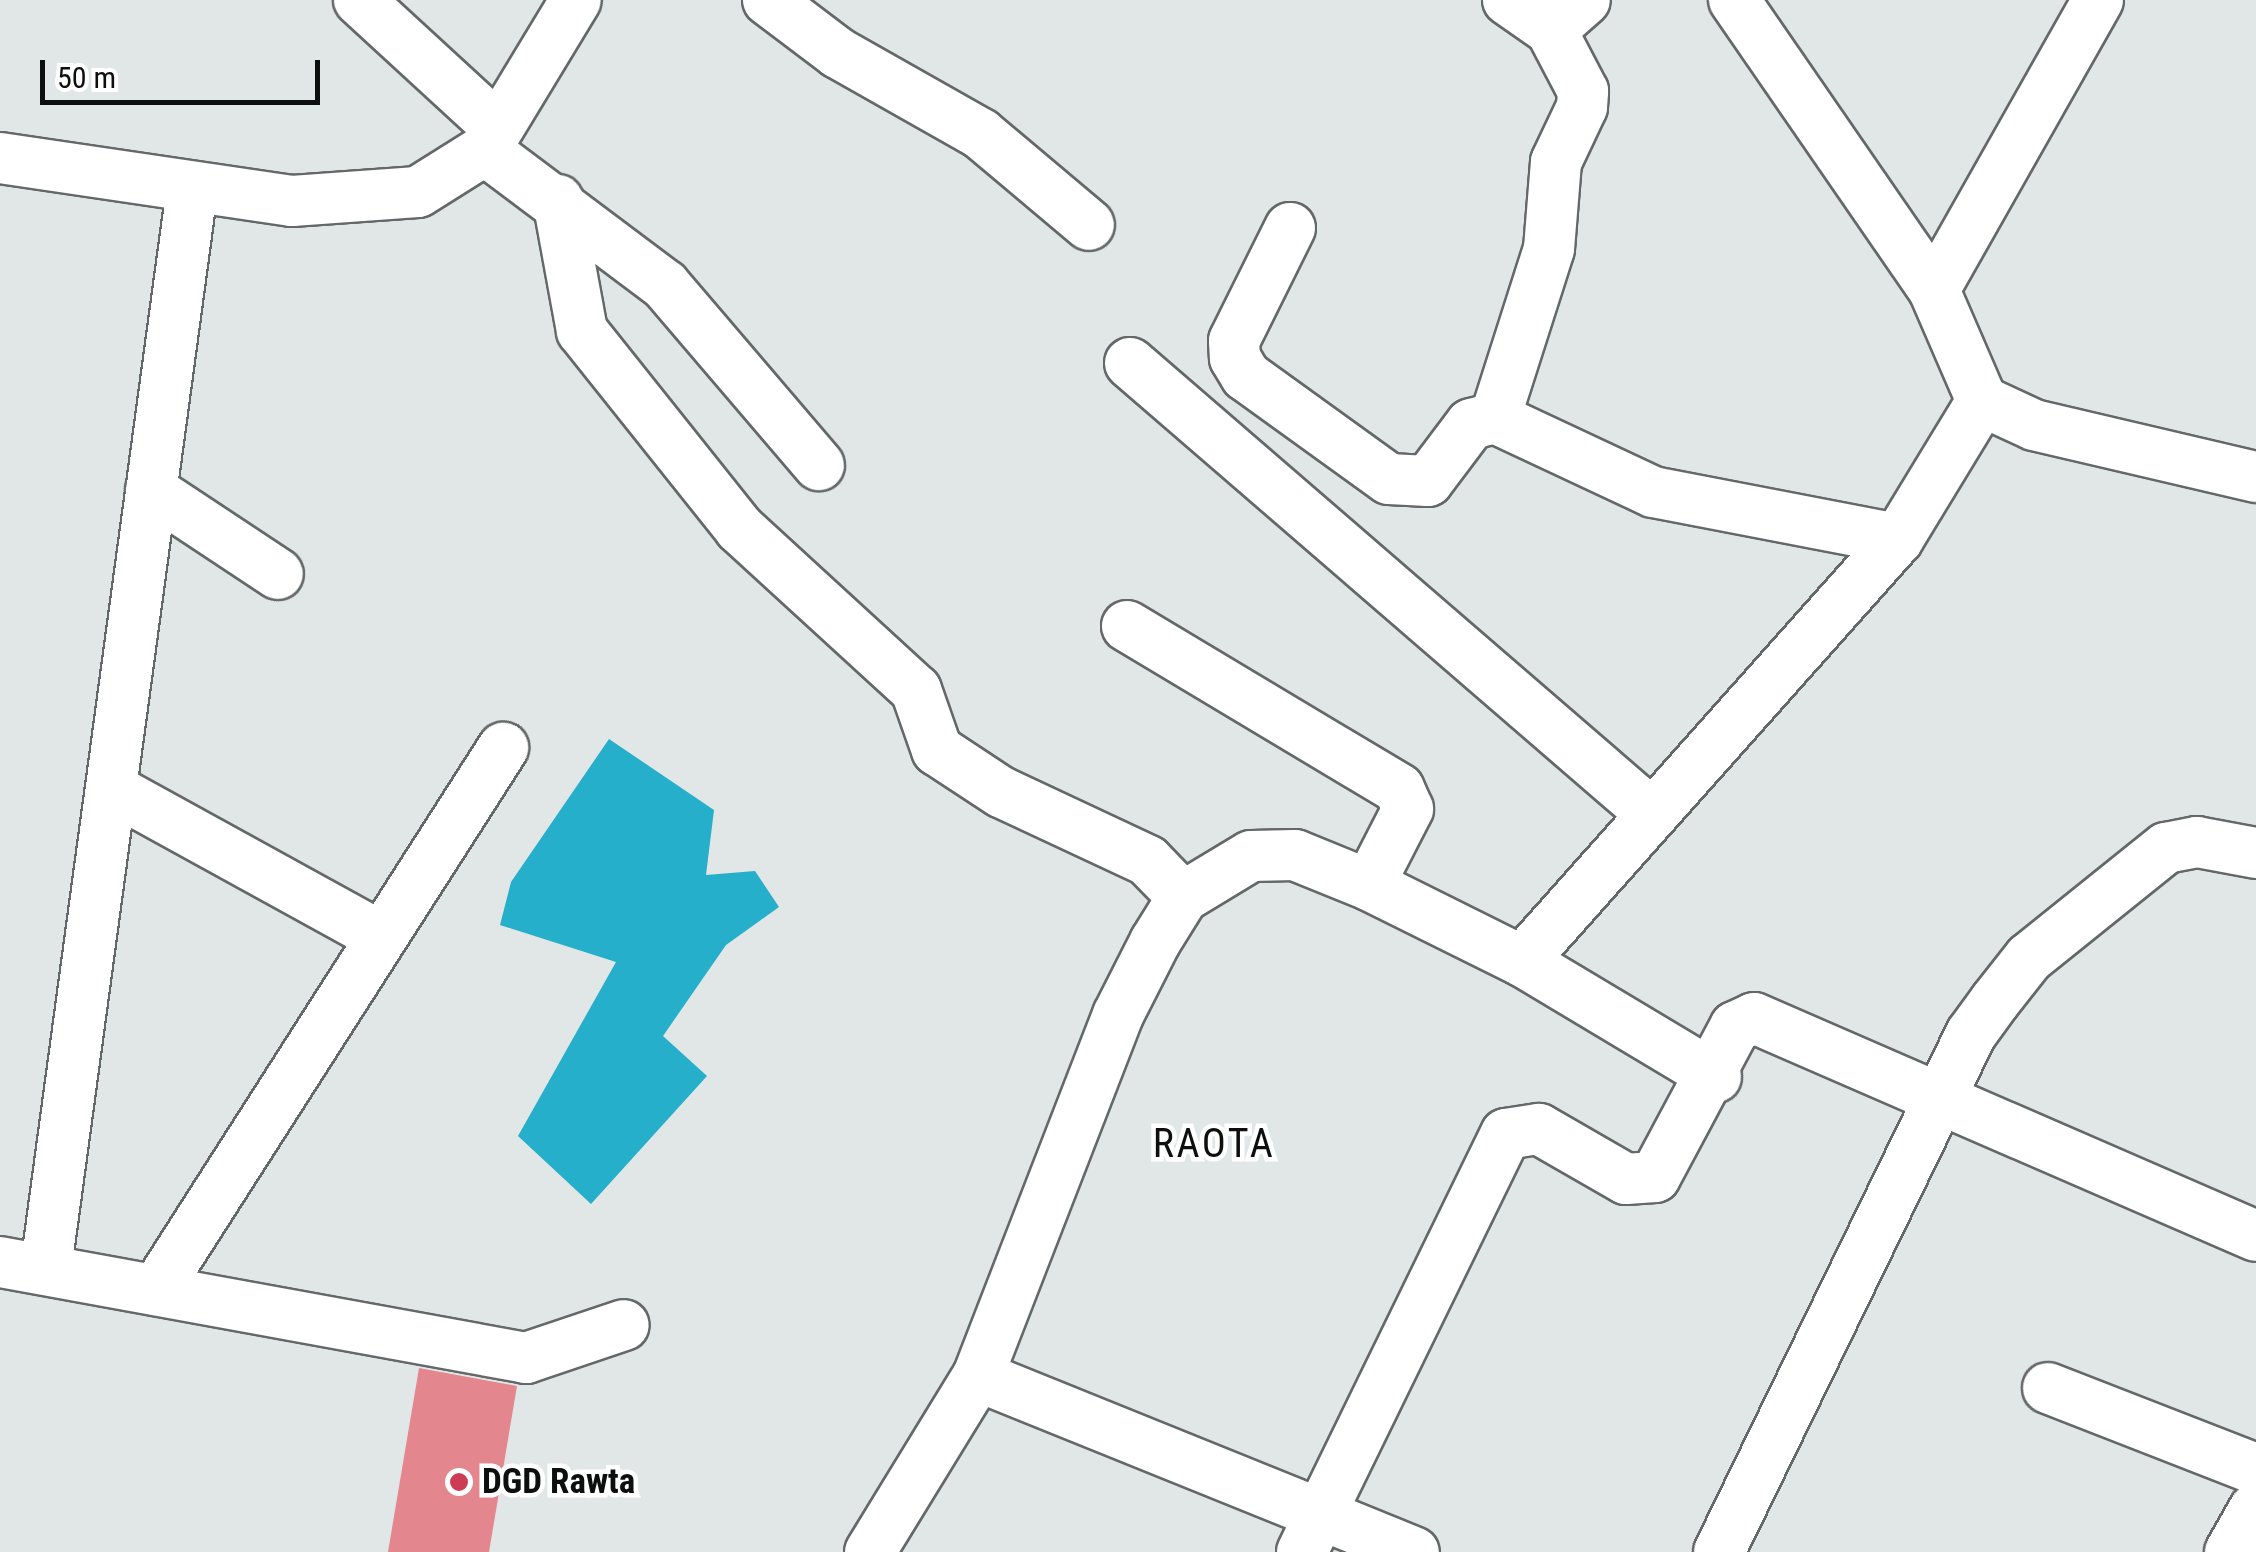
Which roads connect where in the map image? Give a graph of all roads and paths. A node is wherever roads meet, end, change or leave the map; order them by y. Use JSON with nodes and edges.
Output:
{"nodes":[{"id":1,"x":360,"y":0,"type":"edge"},
{"id":2,"x":576,"y":0,"type":"edge"},
{"id":3,"x":768,"y":0,"type":"edge"},
{"id":4,"x":1508,"y":0,"type":"edge"},
{"id":5,"x":1734,"y":0,"type":"edge"},
{"id":6,"x":2098,"y":0,"type":"edge"},
{"id":7,"x":1568,"y":15,"type":"edge"},
{"id":8,"x":491,"y":138,"type":"junction"},
{"id":9,"x":0,"y":158,"type":"edge"},
{"id":10,"x":192,"y":190,"type":"junction"},
{"id":11,"x":558,"y":200,"type":"junction"},
{"id":12,"x":1089,"y":225,"type":"dead end"},
{"id":13,"x":1290,"y":228,"type":"dead end"},
{"id":14,"x":1934,"y":290,"type":"junction"},
{"id":15,"x":1130,"y":363,"type":"dead end"},
{"id":16,"x":1982,"y":401,"type":"junction"},
{"id":17,"x":1495,"y":418,"type":"junction"},
{"id":18,"x":819,"y":465,"type":"dead end"},
{"id":19,"x":2256,"y":477,"type":"edge"},
{"id":20,"x":151,"y":490,"type":"junction"},
{"id":21,"x":1898,"y":539,"type":"junction"},
{"id":22,"x":278,"y":574,"type":"dead end"},
{"id":23,"x":1126,"y":626,"type":"dead end"},
{"id":24,"x":502,"y":748,"type":"dead end"},
{"id":25,"x":114,"y":790,"type":"junction"},
{"id":26,"x":1652,"y":814,"type":"junction"},
{"id":27,"x":2256,"y":852,"type":"edge"},
{"id":28,"x":1369,"y":885,"type":"junction"},
{"id":29,"x":1183,"y":896,"type":"junction"},
{"id":30,"x":376,"y":934,"type":"junction"},
{"id":31,"x":1522,"y":961,"type":"junction"},
{"id":32,"x":1716,"y":1078,"type":"junction"},
{"id":33,"x":1944,"y":1096,"type":"junction"},
{"id":34,"x":2256,"y":1236,"type":"edge"},
{"id":35,"x":23,"y":1265,"type":"edge"},
{"id":36,"x":156,"y":1290,"type":"junction"},
{"id":37,"x":624,"y":1325,"type":"dead end"},
{"id":38,"x":978,"y":1376,"type":"junction"},
{"id":39,"x":2048,"y":1388,"type":"dead end"},
{"id":40,"x":2256,"y":1469,"type":"edge"},
{"id":41,"x":2256,"y":1510,"type":"edge"},
{"id":42,"x":1310,"y":1534,"type":"edge"},
{"id":43,"x":870,"y":1552,"type":"edge"},
{"id":44,"x":1414,"y":1552,"type":"edge"},
{"id":45,"x":1719,"y":1552,"type":"edge"},
{"id":46,"x":2232,"y":1552,"type":"edge"}],
"edges":[{"from":1,"to":8,"type":"street"},
{"from":2,"to":8,"type":"street"},
{"from":3,"to":12,"type":"street"},
{"from":4,"to":7,"type":"street"},
{"from":5,"to":14,"type":"street"},
{"from":6,"to":14,"type":"street"},
{"from":7,"to":17,"type":"street"},
{"from":8,"to":10,"type":"street"},
{"from":8,"to":11,"type":"street"},
{"from":9,"to":10,"type":"street"},
{"from":10,"to":20,"type":"street"},
{"from":11,"to":18,"type":"street"},
{"from":11,"to":29,"type":"street"},
{"from":13,"to":17,"type":"street"},
{"from":14,"to":16,"type":"street"},
{"from":15,"to":26,"type":"street"},
{"from":16,"to":19,"type":"street"},
{"from":16,"to":21,"type":"street"},
{"from":17,"to":21,"type":"street"},
{"from":20,"to":22,"type":"street"},
{"from":20,"to":25,"type":"street"},
{"from":21,"to":26,"type":"street"},
{"from":23,"to":28,"type":"street"},
{"from":24,"to":30,"type":"street"},
{"from":25,"to":30,"type":"street"},
{"from":25,"to":35,"type":"street"},
{"from":26,"to":31,"type":"street"},
{"from":27,"to":33,"type":"street"},
{"from":28,"to":29,"type":"street"},
{"from":28,"to":31,"type":"street"},
{"from":29,"to":38,"type":"street"},
{"from":30,"to":36,"type":"street"},
{"from":31,"to":32,"type":"street"},
{"from":32,"to":33,"type":"street"},
{"from":32,"to":42,"type":"street"},
{"from":33,"to":34,"type":"street"},
{"from":33,"to":45,"type":"street"},
{"from":35,"to":36,"type":"street"},
{"from":36,"to":37,"type":"street"},
{"from":38,"to":42,"type":"street"},
{"from":38,"to":43,"type":"street"},
{"from":39,"to":40,"type":"street"},
{"from":41,"to":46,"type":"main road"},
{"from":42,"to":44,"type":"street"}]}
